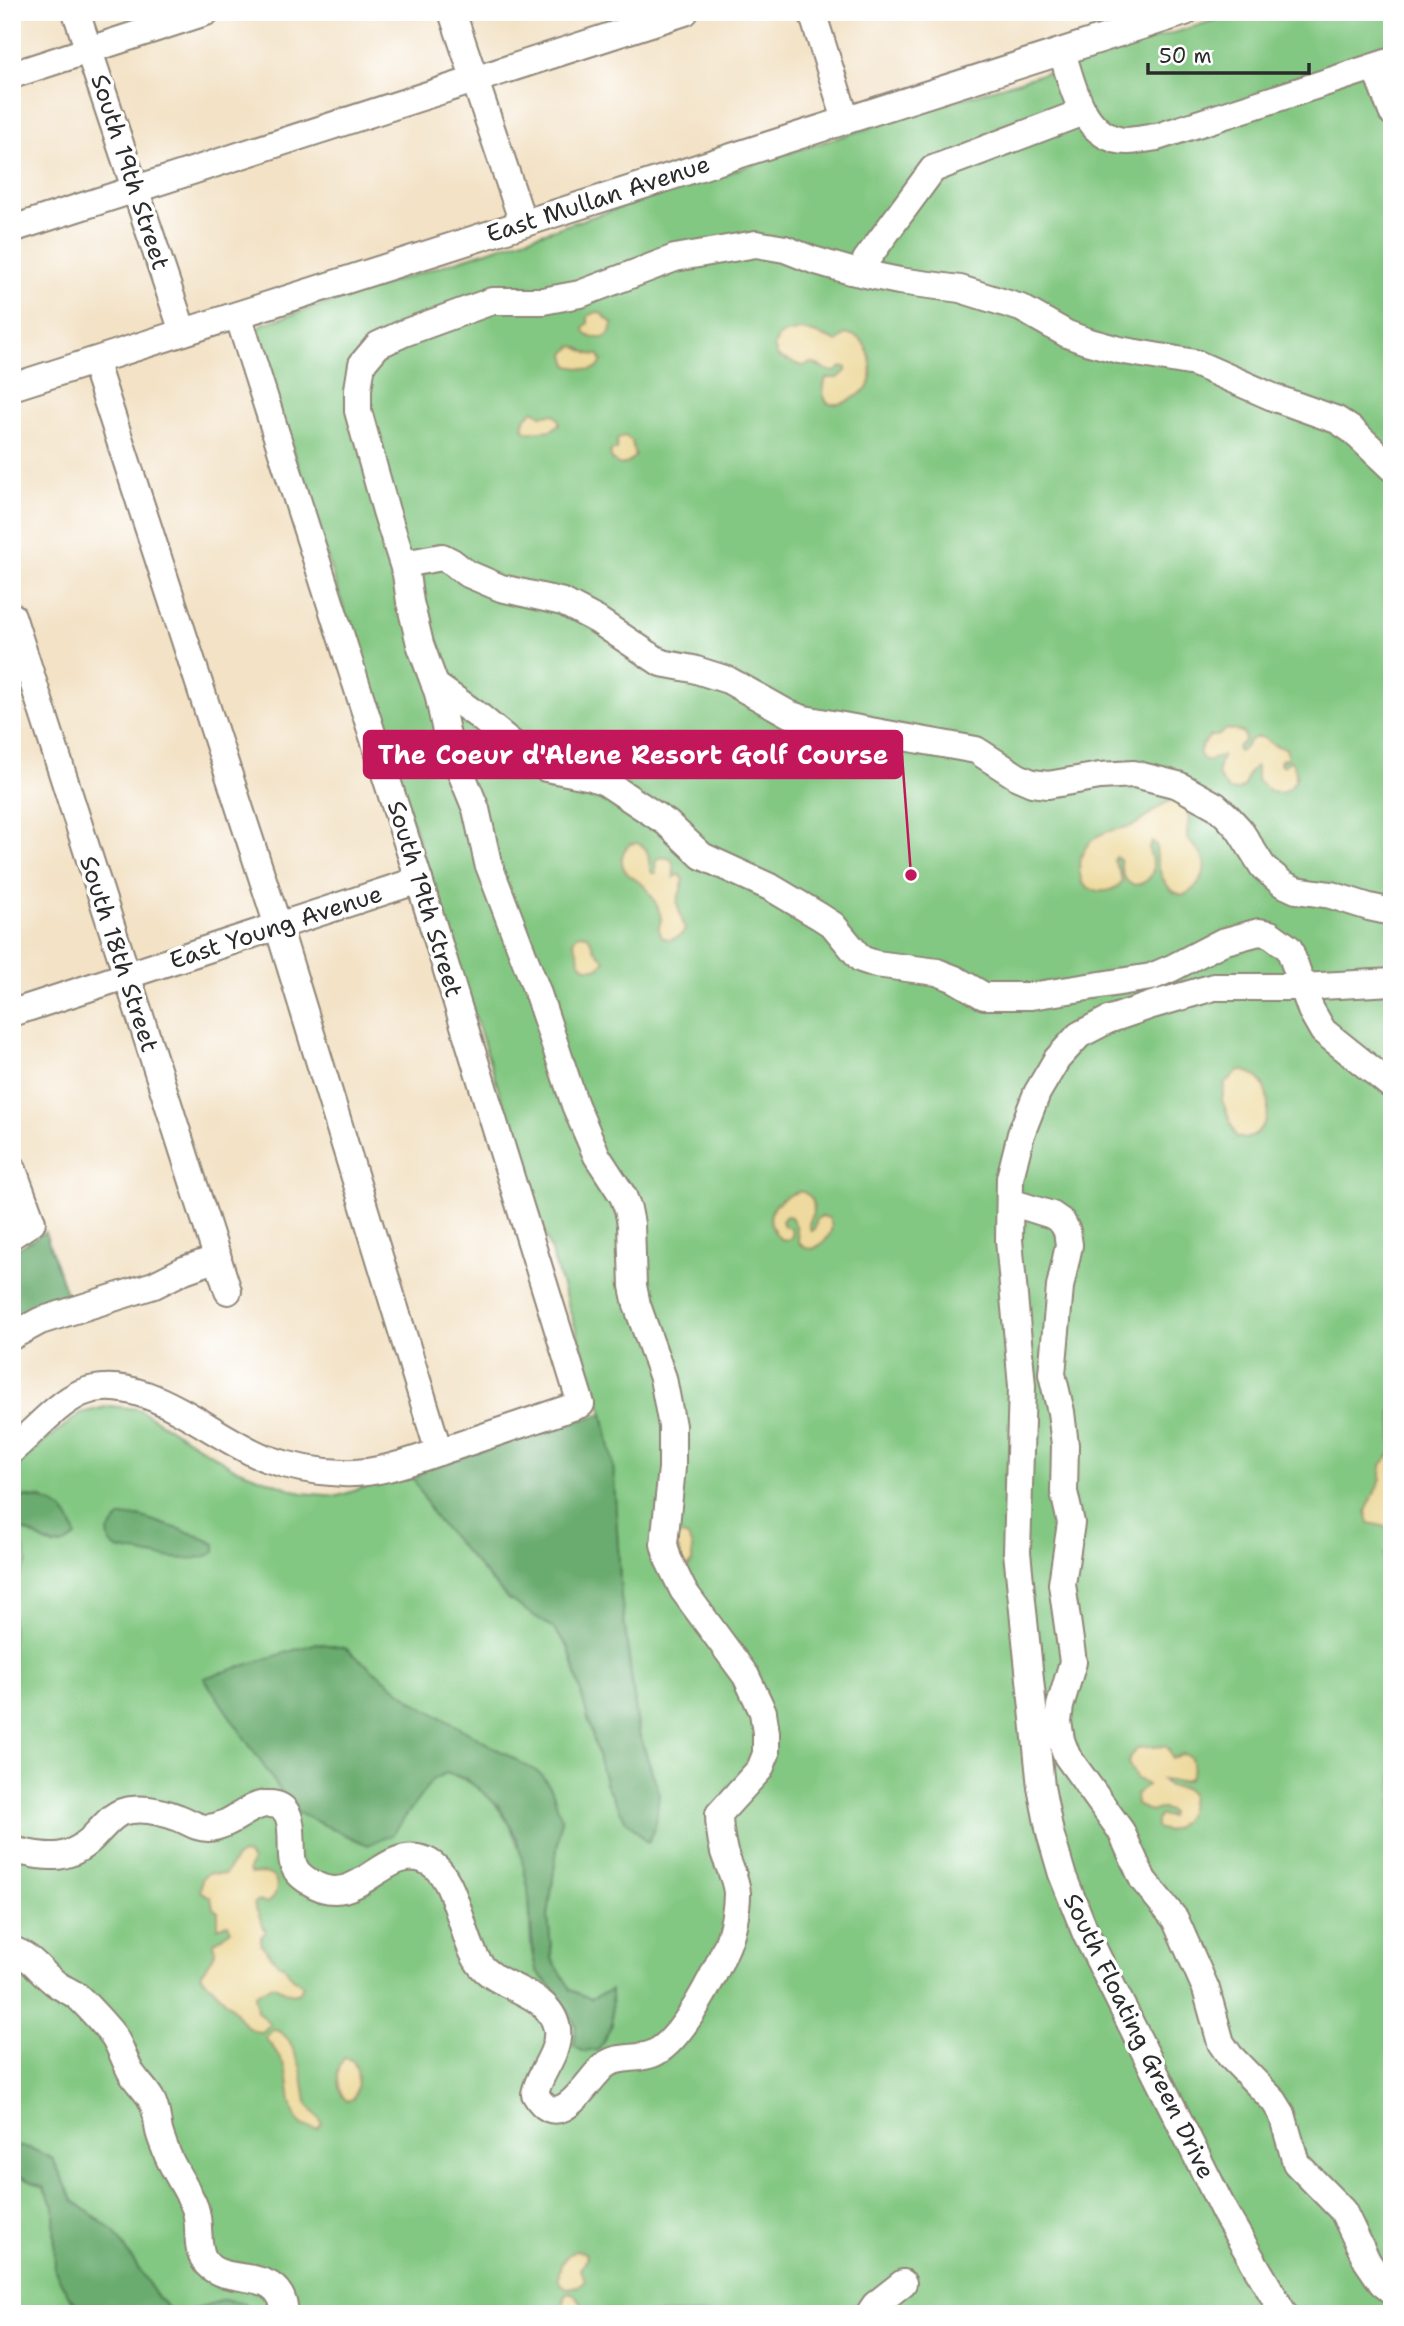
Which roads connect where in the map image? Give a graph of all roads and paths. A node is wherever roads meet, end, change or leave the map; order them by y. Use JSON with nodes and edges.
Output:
{"nodes":[{"id":1,"x":76,"y":12,"type":"edge"},
{"id":2,"x":206,"y":12,"type":"edge"},
{"id":3,"x":452,"y":12,"type":"edge"},
{"id":4,"x":685,"y":12,"type":"edge"},
{"id":5,"x":812,"y":12,"type":"edge"},
{"id":6,"x":1185,"y":12,"type":"edge"},
{"id":7,"x":1126,"y":21,"type":"edge"},
{"id":8,"x":90,"y":50,"type":"junction"},
{"id":9,"x":1062,"y":52,"type":"junction"},
{"id":10,"x":1384,"y":64,"type":"edge"},
{"id":11,"x":12,"y":75,"type":"edge"},
{"id":12,"x":475,"y":79,"type":"junction"},
{"id":13,"x":1083,"y":112,"type":"junction"},
{"id":14,"x":1392,"y":112,"type":"edge"},
{"id":15,"x":846,"y":120,"type":"junction"},
{"id":16,"x":136,"y":189,"type":"junction"},
{"id":17,"x":523,"y":223,"type":"junction"},
{"id":18,"x":12,"y":229,"type":"edge"},
{"id":19,"x":863,"y":273,"type":"junction"},
{"id":20,"x":238,"y":315,"type":"junction"},
{"id":21,"x":183,"y":332,"type":"junction"},
{"id":22,"x":94,"y":361,"type":"junction"},
{"id":23,"x":12,"y":387,"type":"edge"},
{"id":24,"x":1392,"y":468,"type":"edge"},
{"id":25,"x":404,"y":564,"type":"junction"},
{"id":26,"x":12,"y":616,"type":"edge"},
{"id":27,"x":435,"y":685,"type":"junction"},
{"id":28,"x":419,"y":880,"type":"junction"},
{"id":29,"x":1392,"y":912,"type":"edge"},
{"id":30,"x":278,"y":926,"type":"junction"},
{"id":31,"x":126,"y":975,"type":"junction"},
{"id":32,"x":1392,"y":982,"type":"edge"},
{"id":33,"x":1303,"y":987,"type":"junction"},
{"id":34,"x":12,"y":1013,"type":"edge"},
{"id":35,"x":1392,"y":1086,"type":"edge"},
{"id":36,"x":12,"y":1167,"type":"edge"},
{"id":37,"x":1010,"y":1202,"type":"junction"},
{"id":38,"x":22,"y":1229,"type":"edge"},
{"id":39,"x":218,"y":1258,"type":"junction"},
{"id":40,"x":228,"y":1291,"type":"dead end"},
{"id":41,"x":12,"y":1336,"type":"edge"},
{"id":42,"x":12,"y":1450,"type":"edge"},
{"id":43,"x":439,"y":1452,"type":"junction"},
{"id":44,"x":12,"y":1850,"type":"edge"},
{"id":45,"x":12,"y":1950,"type":"edge"},
{"id":46,"x":903,"y":2283,"type":"dead end"},
{"id":47,"x":1392,"y":2291,"type":"edge"},
{"id":48,"x":285,"y":2314,"type":"edge"},
{"id":49,"x":869,"y":2314,"type":"edge"},
{"id":50,"x":1284,"y":2314,"type":"edge"}],
"edges":[{"from":1,"to":8,"type":"street","name":"South 19th Street"},
{"from":2,"to":8,"type":"street"},
{"from":3,"to":12,"type":"street"},
{"from":4,"to":12,"type":"street"},
{"from":5,"to":15,"type":"street"},
{"from":6,"to":7,"type":"street","name":"East Mullan Avenue"},
{"from":7,"to":9,"type":"street","name":"East Mullan Avenue"},
{"from":8,"to":11,"type":"street"},
{"from":8,"to":16,"type":"street","name":"South 19th Street"},
{"from":9,"to":13,"type":"street"},
{"from":9,"to":15,"type":"street","name":"East Mullan Avenue"},
{"from":10,"to":13,"type":"street"},
{"from":10,"to":14,"type":"street"},
{"from":12,"to":16,"type":"street"},
{"from":12,"to":17,"type":"street"},
{"from":13,"to":19,"type":"street"},
{"from":15,"to":17,"type":"street","name":"East Mullan Avenue"},
{"from":16,"to":18,"type":"street"},
{"from":16,"to":21,"type":"street","name":"South 19th Street"},
{"from":17,"to":20,"type":"street","name":"East Mullan Avenue"},
{"from":19,"to":24,"type":"street"},
{"from":19,"to":25,"type":"street"},
{"from":20,"to":21,"type":"street","name":"East Mullan Avenue"},
{"from":20,"to":28,"type":"street","name":"South 19th Street"},
{"from":21,"to":22,"type":"street","name":"East Mullan Avenue"},
{"from":22,"to":23,"type":"street","name":"East Mullan Avenue"},
{"from":22,"to":30,"type":"street"},
{"from":25,"to":27,"type":"street"},
{"from":25,"to":29,"type":"street"},
{"from":26,"to":31,"type":"street","name":"South 18th Street"},
{"from":27,"to":33,"type":"street"},
{"from":27,"to":44,"type":"street"},
{"from":28,"to":30,"type":"street","name":"East Young Avenue"},
{"from":28,"to":43,"type":"street","name":"South 19th Street"},
{"from":30,"to":31,"type":"street","name":"East Young Avenue"},
{"from":30,"to":43,"type":"street"},
{"from":31,"to":34,"type":"street","name":"East Young Avenue"},
{"from":31,"to":39,"type":"street","name":"South 18th Street"},
{"from":32,"to":33,"type":"street","name":"South Floating Green Drive"},
{"from":33,"to":35,"type":"street"},
{"from":33,"to":37,"type":"street","name":"South Floating Green Drive"},
{"from":36,"to":38,"type":"street"},
{"from":37,"to":47,"type":"street"},
{"from":37,"to":50,"type":"street","name":"South Floating Green Drive"},
{"from":39,"to":40,"type":"street","name":"South 18th Street"},
{"from":39,"to":41,"type":"street"},
{"from":42,"to":43,"type":"street"},
{"from":45,"to":48,"type":"street"},
{"from":46,"to":49,"type":"street"}]}
